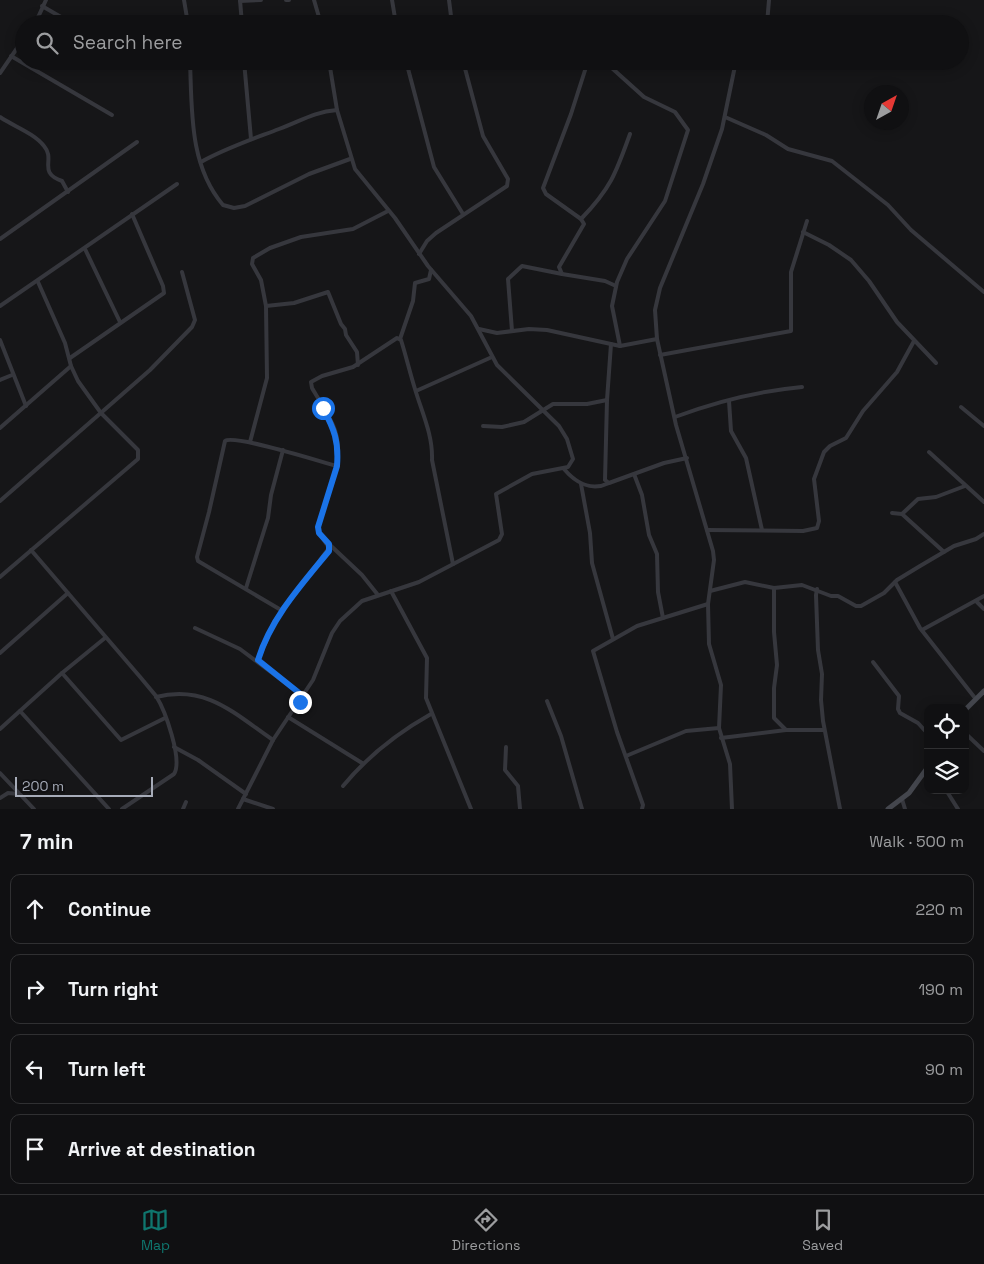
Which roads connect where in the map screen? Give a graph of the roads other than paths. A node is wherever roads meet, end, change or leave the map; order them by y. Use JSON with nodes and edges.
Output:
{"nodes":[{"id":1,"x":46,"y":0,"type":"edge"},
{"id":2,"x":184,"y":0,"type":"edge"},
{"id":3,"x":261,"y":0,"type":"edge"},
{"id":4,"x":314,"y":0,"type":"edge"},
{"id":5,"x":392,"y":0,"type":"edge"},
{"id":6,"x":449,"y":0,"type":"edge"},
{"id":7,"x":769,"y":0,"type":"edge"},
{"id":8,"x":240,"y":1,"type":"edge"},
{"id":9,"x":42,"y":6,"type":"junction"},
{"id":10,"x":38,"y":15,"type":"edge"},
{"id":11,"x":58,"y":15,"type":"edge"},
{"id":12,"x":186,"y":15,"type":"edge"},
{"id":13,"x":241,"y":15,"type":"edge"},
{"id":14,"x":318,"y":15,"type":"edge"},
{"id":15,"x":394,"y":15,"type":"edge"},
{"id":16,"x":451,"y":15,"type":"edge"},
{"id":17,"x":768,"y":15,"type":"edge"},
{"id":18,"x":15,"y":50,"type":"edge"},
{"id":19,"x":11,"y":56,"type":"junction"},
{"id":20,"x":15,"y":58,"type":"edge"},
{"id":21,"x":35,"y":70,"type":"edge"},
{"id":22,"x":190,"y":70,"type":"edge"},
{"id":23,"x":245,"y":70,"type":"edge"},
{"id":24,"x":330,"y":70,"type":"edge"},
{"id":25,"x":408,"y":70,"type":"edge"},
{"id":26,"x":466,"y":70,"type":"edge"},
{"id":27,"x":585,"y":70,"type":"edge"},
{"id":28,"x":614,"y":70,"type":"edge"},
{"id":29,"x":734,"y":70,"type":"edge"},
{"id":30,"x":0,"y":73,"type":"edge"},
{"id":31,"x":337,"y":110,"type":"junction"},
{"id":32,"x":112,"y":115,"type":"dead end"},
{"id":33,"x":0,"y":117,"type":"edge"},
{"id":34,"x":725,"y":117,"type":"junction"},
{"id":35,"x":630,"y":134,"type":"dead end"},
{"id":36,"x":251,"y":139,"type":"junction"},
{"id":37,"x":137,"y":142,"type":"dead end"},
{"id":38,"x":350,"y":159,"type":"junction"},
{"id":39,"x":201,"y":162,"type":"junction"},
{"id":40,"x":177,"y":184,"type":"dead end"},
{"id":41,"x":68,"y":192,"type":"junction"},
{"id":42,"x":388,"y":211,"type":"junction"},
{"id":43,"x":132,"y":214,"type":"junction"},
{"id":44,"x":463,"y":214,"type":"junction"},
{"id":45,"x":581,"y":219,"type":"junction"},
{"id":46,"x":807,"y":221,"type":"dead end"},
{"id":47,"x":803,"y":232,"type":"junction"},
{"id":48,"x":0,"y":239,"type":"edge"},
{"id":49,"x":85,"y":249,"type":"junction"},
{"id":50,"x":419,"y":254,"type":"junction"},
{"id":51,"x":431,"y":270,"type":"junction"},
{"id":52,"x":182,"y":272,"type":"dead end"},
{"id":53,"x":562,"y":274,"type":"junction"},
{"id":54,"x":38,"y":282,"type":"junction"},
{"id":55,"x":616,"y":286,"type":"junction"},
{"id":56,"x":984,"y":292,"type":"edge"},
{"id":57,"x":0,"y":306,"type":"edge"},
{"id":58,"x":266,"y":306,"type":"junction"},
{"id":59,"x":120,"y":322,"type":"junction"},
{"id":60,"x":479,"y":329,"type":"junction"},
{"id":61,"x":512,"y":331,"type":"junction"},
{"id":62,"x":400,"y":339,"type":"junction"},
{"id":63,"x":657,"y":339,"type":"junction"},
{"id":64,"x":0,"y":340,"type":"edge"},
{"id":65,"x":914,"y":341,"type":"junction"},
{"id":66,"x":611,"y":344,"type":"junction"},
{"id":67,"x":620,"y":346,"type":"junction"},
{"id":68,"x":660,"y":354,"type":"junction"},
{"id":69,"x":492,"y":357,"type":"junction"},
{"id":70,"x":70,"y":358,"type":"junction"},
{"id":71,"x":936,"y":363,"type":"dead end"},
{"id":72,"x":358,"y":365,"type":"junction"},
{"id":73,"x":71,"y":366,"type":"junction"},
{"id":74,"x":12,"y":375,"type":"junction"},
{"id":75,"x":0,"y":380,"type":"edge"},
{"id":76,"x":802,"y":387,"type":"dead end"},
{"id":77,"x":416,"y":391,"type":"junction"},
{"id":78,"x":607,"y":400,"type":"junction"},
{"id":79,"x":730,"y":401,"type":"junction"},
{"id":80,"x":26,"y":406,"type":"junction"},
{"id":81,"x":961,"y":407,"type":"dead end"},
{"id":82,"x":544,"y":410,"type":"junction"},
{"id":83,"x":101,"y":414,"type":"junction"},
{"id":84,"x":674,"y":416,"type":"junction"},
{"id":85,"x":483,"y":426,"type":"dead end"},
{"id":86,"x":984,"y":426,"type":"edge"},
{"id":87,"x":0,"y":428,"type":"edge"},
{"id":88,"x":250,"y":442,"type":"junction"},
{"id":89,"x":283,"y":450,"type":"junction"},
{"id":90,"x":929,"y":452,"type":"dead end"},
{"id":91,"x":687,"y":458,"type":"junction"},
{"id":92,"x":337,"y":466,"type":"junction"},
{"id":93,"x":564,"y":469,"type":"junction"},
{"id":94,"x":634,"y":474,"type":"junction"},
{"id":95,"x":609,"y":483,"type":"junction"},
{"id":96,"x":581,"y":484,"type":"junction"},
{"id":97,"x":965,"y":486,"type":"junction"},
{"id":98,"x":0,"y":501,"type":"edge"},
{"id":99,"x":984,"y":502,"type":"edge"},
{"id":100,"x":892,"y":513,"type":"dead end"},
{"id":101,"x":902,"y":514,"type":"junction"},
{"id":102,"x":707,"y":530,"type":"junction"},
{"id":103,"x":762,"y":530,"type":"junction"},
{"id":104,"x":984,"y":534,"type":"edge"},
{"id":105,"x":329,"y":544,"type":"junction"},
{"id":106,"x":31,"y":550,"type":"junction"},
{"id":107,"x":944,"y":552,"type":"junction"},
{"id":108,"x":454,"y":564,"type":"junction"},
{"id":109,"x":0,"y":577,"type":"edge"},
{"id":110,"x":895,"y":582,"type":"junction"},
{"id":111,"x":246,"y":588,"type":"junction"},
{"id":112,"x":774,"y":588,"type":"junction"},
{"id":113,"x":817,"y":589,"type":"junction"},
{"id":114,"x":391,"y":591,"type":"junction"},
{"id":115,"x":710,"y":591,"type":"junction"},
{"id":116,"x":68,"y":593,"type":"junction"},
{"id":117,"x":378,"y":595,"type":"junction"},
{"id":118,"x":984,"y":596,"type":"edge"},
{"id":119,"x":976,"y":601,"type":"junction"},
{"id":120,"x":708,"y":604,"type":"junction"},
{"id":121,"x":984,"y":609,"type":"edge"},
{"id":122,"x":281,"y":610,"type":"junction"},
{"id":123,"x":663,"y":618,"type":"junction"},
{"id":124,"x":195,"y":628,"type":"dead end"},
{"id":125,"x":922,"y":630,"type":"junction"},
{"id":126,"x":106,"y":638,"type":"junction"},
{"id":127,"x":613,"y":639,"type":"junction"},
{"id":128,"x":0,"y":653,"type":"edge"},
{"id":129,"x":258,"y":660,"type":"junction"},
{"id":130,"x":873,"y":662,"type":"dead end"},
{"id":131,"x":62,"y":673,"type":"junction"},
{"id":132,"x":984,"y":691,"type":"edge"},
{"id":133,"x":303,"y":696,"type":"junction"},
{"id":134,"x":156,"y":697,"type":"junction"},
{"id":135,"x":975,"y":698,"type":"junction"},
{"id":136,"x":547,"y":701,"type":"dead end"},
{"id":137,"x":969,"y":705,"type":"edge"},
{"id":138,"x":20,"y":711,"type":"junction"},
{"id":139,"x":431,"y":714,"type":"junction"},
{"id":140,"x":288,"y":717,"type":"junction"},
{"id":141,"x":165,"y":718,"type":"junction"},
{"id":142,"x":719,"y":728,"type":"junction"},
{"id":143,"x":0,"y":729,"type":"edge"},
{"id":144,"x":786,"y":730,"type":"junction"},
{"id":145,"x":824,"y":730,"type":"junction"},
{"id":146,"x":924,"y":730,"type":"edge"},
{"id":147,"x":969,"y":737,"type":"edge"},
{"id":148,"x":721,"y":738,"type":"junction"},
{"id":149,"x":273,"y":740,"type":"junction"},
{"id":150,"x":174,"y":747,"type":"junction"},
{"id":151,"x":506,"y":747,"type":"dead end"},
{"id":152,"x":984,"y":751,"type":"edge"},
{"id":153,"x":626,"y":756,"type":"junction"},
{"id":154,"x":362,"y":763,"type":"junction"},
{"id":155,"x":0,"y":772,"type":"edge"},
{"id":156,"x":924,"y":775,"type":"edge"},
{"id":157,"x":343,"y":786,"type":"dead end"},
{"id":158,"x":19,"y":794,"type":"junction"},
{"id":159,"x":246,"y":794,"type":"junction"},
{"id":160,"x":949,"y":794,"type":"edge"},
{"id":161,"x":0,"y":798,"type":"edge"},
{"id":162,"x":243,"y":799,"type":"junction"},
{"id":163,"x":902,"y":799,"type":"junction"},
{"id":164,"x":186,"y":802,"type":"dead end"},
{"id":165,"x":34,"y":809,"type":"edge"},
{"id":166,"x":109,"y":809,"type":"edge"},
{"id":167,"x":122,"y":809,"type":"edge"},
{"id":168,"x":183,"y":809,"type":"edge"},
{"id":169,"x":238,"y":809,"type":"edge"},
{"id":170,"x":273,"y":809,"type":"edge"},
{"id":171,"x":472,"y":809,"type":"edge"},
{"id":172,"x":520,"y":809,"type":"edge"},
{"id":173,"x":582,"y":809,"type":"edge"},
{"id":174,"x":642,"y":809,"type":"edge"},
{"id":175,"x":732,"y":809,"type":"edge"},
{"id":176,"x":840,"y":809,"type":"edge"},
{"id":177,"x":888,"y":809,"type":"edge"},
{"id":178,"x":905,"y":809,"type":"edge"},
{"id":179,"x":958,"y":809,"type":"edge"}],
"edges":[{"from":1,"to":9,"type":"street"},
{"from":2,"to":12,"type":"street"},
{"from":3,"to":8,"type":"street"},
{"from":4,"to":14,"type":"street"},
{"from":5,"to":15,"type":"street"},
{"from":6,"to":16,"type":"street"},
{"from":7,"to":17,"type":"street"},
{"from":8,"to":13,"type":"street"},
{"from":9,"to":10,"type":"street"},
{"from":9,"to":11,"type":"street"},
{"from":18,"to":19,"type":"street"},
{"from":19,"to":20,"type":"street"},
{"from":19,"to":30,"type":"street"},
{"from":21,"to":32,"type":"street"},
{"from":22,"to":39,"type":"street"},
{"from":23,"to":36,"type":"street"},
{"from":24,"to":31,"type":"street"},
{"from":25,"to":44,"type":"street"},
{"from":26,"to":44,"type":"street"},
{"from":27,"to":45,"type":"street"},
{"from":28,"to":55,"type":"street"},
{"from":29,"to":34,"type":"street"},
{"from":31,"to":36,"type":"street"},
{"from":31,"to":38,"type":"street"},
{"from":33,"to":41,"type":"street"},
{"from":34,"to":56,"type":"street"},
{"from":34,"to":63,"type":"street"},
{"from":35,"to":45,"type":"street"},
{"from":36,"to":39,"type":"street"},
{"from":37,"to":41,"type":"street"},
{"from":38,"to":39,"type":"street"},
{"from":38,"to":42,"type":"street"},
{"from":40,"to":43,"type":"street"},
{"from":41,"to":48,"type":"street"},
{"from":42,"to":50,"type":"street"},
{"from":42,"to":58,"type":"street"},
{"from":43,"to":49,"type":"street"},
{"from":43,"to":59,"type":"street"},
{"from":44,"to":50,"type":"street"},
{"from":45,"to":53,"type":"street"},
{"from":46,"to":47,"type":"street"},
{"from":47,"to":65,"type":"street"},
{"from":47,"to":68,"type":"street"},
{"from":49,"to":54,"type":"street"},
{"from":49,"to":59,"type":"street"},
{"from":50,"to":51,"type":"street"},
{"from":51,"to":60,"type":"street"},
{"from":51,"to":62,"type":"street"},
{"from":52,"to":83,"type":"street"},
{"from":53,"to":55,"type":"street"},
{"from":53,"to":61,"type":"street"},
{"from":54,"to":57,"type":"street"},
{"from":54,"to":70,"type":"street"},
{"from":55,"to":67,"type":"street"},
{"from":58,"to":72,"type":"street"},
{"from":58,"to":88,"type":"street"},
{"from":59,"to":70,"type":"street"},
{"from":60,"to":61,"type":"street"},
{"from":60,"to":69,"type":"street"},
{"from":61,"to":66,"type":"street"},
{"from":62,"to":72,"type":"street"},
{"from":62,"to":77,"type":"street"},
{"from":63,"to":67,"type":"street"},
{"from":63,"to":68,"type":"street"},
{"from":64,"to":74,"type":"street"},
{"from":65,"to":71,"type":"street"},
{"from":65,"to":103,"type":"street"},
{"from":66,"to":67,"type":"street"},
{"from":66,"to":78,"type":"street"},
{"from":68,"to":84,"type":"street"},
{"from":69,"to":77,"type":"street"},
{"from":69,"to":82,"type":"street"},
{"from":70,"to":73,"type":"street"},
{"from":72,"to":92,"type":"street"},
{"from":73,"to":80,"type":"street"},
{"from":73,"to":83,"type":"street"},
{"from":74,"to":75,"type":"street"},
{"from":74,"to":80,"type":"street"},
{"from":76,"to":79,"type":"street"},
{"from":77,"to":108,"type":"street"},
{"from":78,"to":82,"type":"street"},
{"from":78,"to":95,"type":"street"},
{"from":79,"to":84,"type":"street"},
{"from":79,"to":103,"type":"street"},
{"from":80,"to":87,"type":"street"},
{"from":81,"to":86,"type":"street"},
{"from":82,"to":85,"type":"street"},
{"from":82,"to":93,"type":"street"},
{"from":83,"to":98,"type":"street"},
{"from":83,"to":106,"type":"street"},
{"from":84,"to":91,"type":"street"},
{"from":88,"to":89,"type":"street"},
{"from":88,"to":111,"type":"street"},
{"from":89,"to":92,"type":"street"},
{"from":89,"to":111,"type":"street"},
{"from":90,"to":97,"type":"street"},
{"from":91,"to":94,"type":"street"},
{"from":91,"to":102,"type":"street"},
{"from":92,"to":105,"type":"street"},
{"from":93,"to":96,"type":"street"},
{"from":93,"to":108,"type":"street"},
{"from":94,"to":95,"type":"street"},
{"from":94,"to":123,"type":"street"},
{"from":95,"to":96,"type":"street"},
{"from":96,"to":127,"type":"street"},
{"from":97,"to":99,"type":"street"},
{"from":97,"to":101,"type":"street"},
{"from":100,"to":101,"type":"street"},
{"from":101,"to":107,"type":"street"},
{"from":102,"to":103,"type":"street"},
{"from":102,"to":115,"type":"street"},
{"from":104,"to":107,"type":"street"},
{"from":105,"to":117,"type":"street"},
{"from":105,"to":122,"type":"street"},
{"from":106,"to":109,"type":"street"},
{"from":106,"to":116,"type":"street"},
{"from":107,"to":110,"type":"street"},
{"from":108,"to":114,"type":"street"},
{"from":110,"to":113,"type":"street"},
{"from":110,"to":125,"type":"street"},
{"from":111,"to":122,"type":"street"},
{"from":112,"to":113,"type":"street"},
{"from":112,"to":115,"type":"street"},
{"from":112,"to":144,"type":"street"},
{"from":113,"to":145,"type":"street"},
{"from":114,"to":117,"type":"street"},
{"from":114,"to":139,"type":"street"},
{"from":115,"to":120,"type":"street"},
{"from":116,"to":126,"type":"street"},
{"from":116,"to":128,"type":"street"},
{"from":117,"to":133,"type":"street"},
{"from":118,"to":119,"type":"street"},
{"from":119,"to":121,"type":"street"},
{"from":119,"to":125,"type":"street"},
{"from":120,"to":123,"type":"street"},
{"from":120,"to":142,"type":"street"},
{"from":122,"to":129,"type":"street"},
{"from":123,"to":127,"type":"street"},
{"from":124,"to":129,"type":"street"},
{"from":125,"to":135,"type":"street"},
{"from":126,"to":131,"type":"street"},
{"from":126,"to":134,"type":"street"},
{"from":127,"to":153,"type":"street"},
{"from":129,"to":133,"type":"street"},
{"from":130,"to":146,"type":"street"},
{"from":131,"to":138,"type":"street"},
{"from":131,"to":141,"type":"street"},
{"from":132,"to":135,"type":"street"},
{"from":133,"to":140,"type":"street"},
{"from":134,"to":141,"type":"street"},
{"from":134,"to":149,"type":"street"},
{"from":135,"to":137,"type":"street"},
{"from":136,"to":173,"type":"street"},
{"from":138,"to":143,"type":"street"},
{"from":138,"to":166,"type":"street"},
{"from":139,"to":154,"type":"street"},
{"from":139,"to":171,"type":"street"},
{"from":140,"to":149,"type":"street"},
{"from":140,"to":154,"type":"street"},
{"from":141,"to":150,"type":"street"},
{"from":142,"to":148,"type":"street"},
{"from":142,"to":153,"type":"street"},
{"from":144,"to":145,"type":"street"},
{"from":144,"to":148,"type":"street"},
{"from":145,"to":176,"type":"street"},
{"from":147,"to":152,"type":"street"},
{"from":148,"to":175,"type":"street"},
{"from":149,"to":159,"type":"street"},
{"from":150,"to":159,"type":"street"},
{"from":150,"to":167,"type":"street"},
{"from":151,"to":172,"type":"street"},
{"from":153,"to":174,"type":"street"},
{"from":154,"to":157,"type":"street"},
{"from":155,"to":158,"type":"street"},
{"from":156,"to":163,"type":"street"},
{"from":158,"to":161,"type":"street"},
{"from":158,"to":165,"type":"street"},
{"from":159,"to":162,"type":"street"},
{"from":160,"to":179,"type":"street"},
{"from":162,"to":169,"type":"street"},
{"from":162,"to":170,"type":"street"},
{"from":163,"to":177,"type":"street"},
{"from":163,"to":178,"type":"street"},
{"from":164,"to":168,"type":"street"}]}
